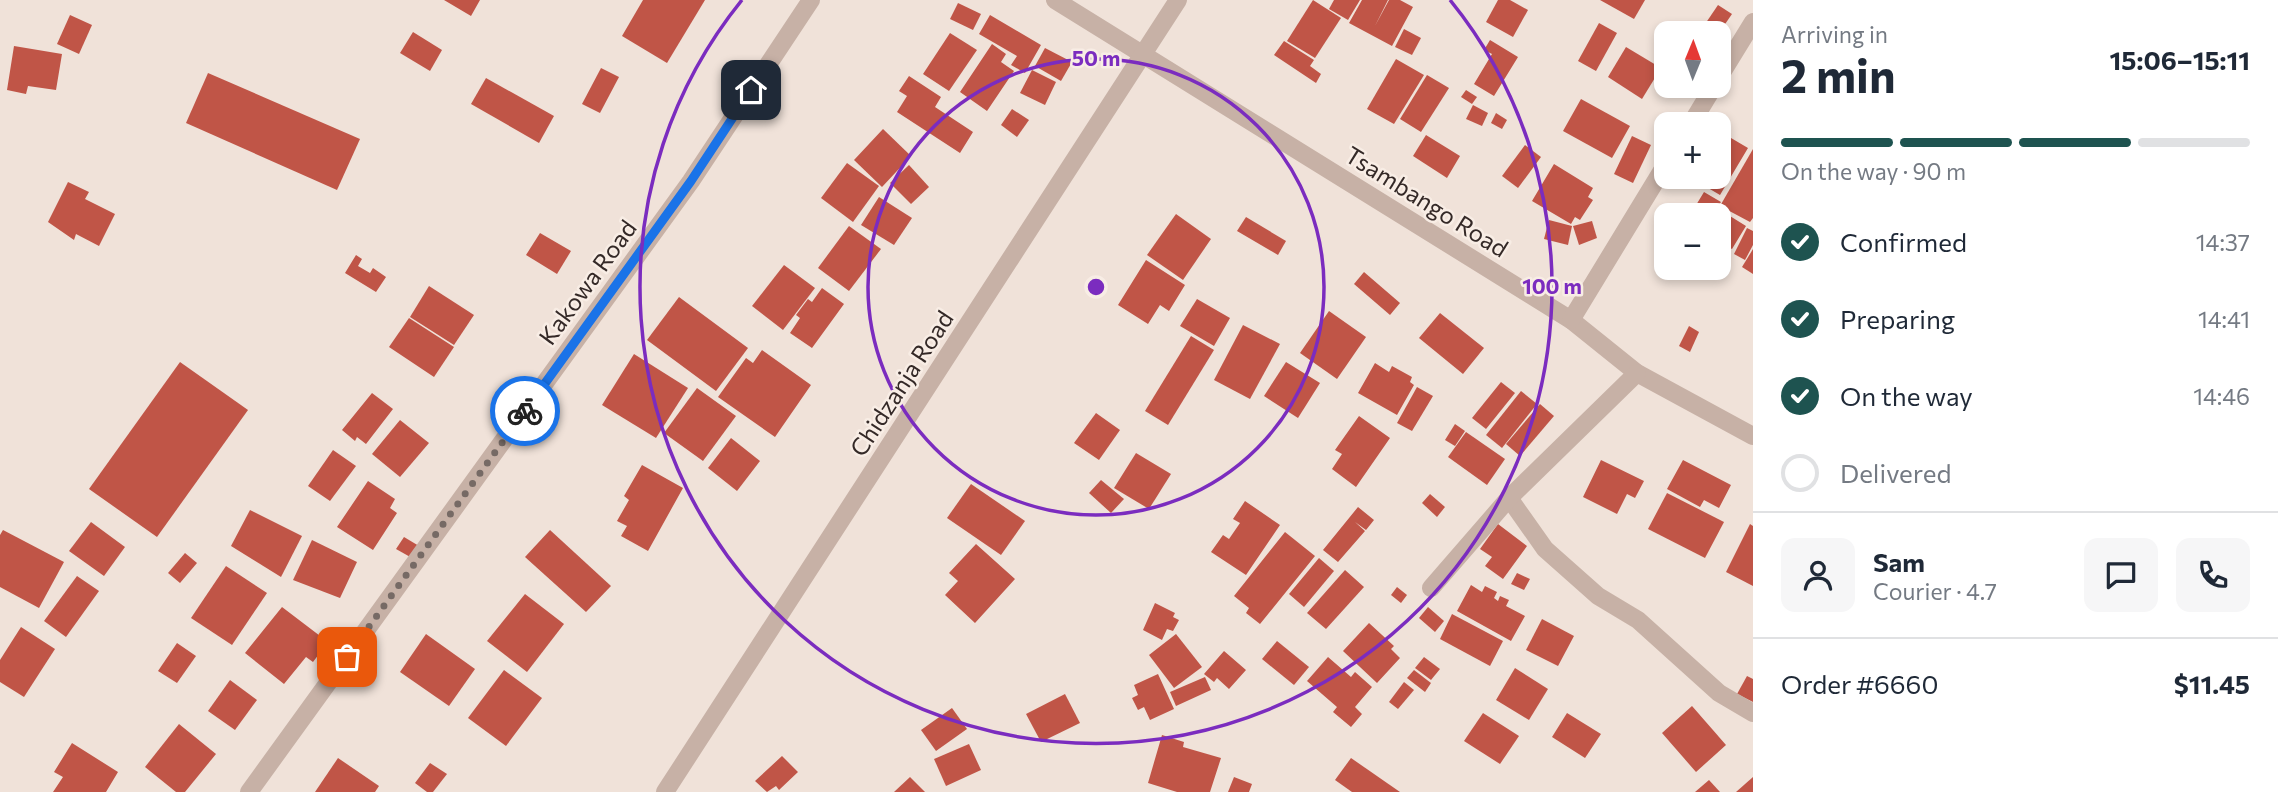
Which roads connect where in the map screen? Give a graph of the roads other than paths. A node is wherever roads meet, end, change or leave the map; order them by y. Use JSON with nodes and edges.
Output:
{"nodes":[{"id":1,"x":811,"y":0,"type":"edge"},
{"id":2,"x":1055,"y":0,"type":"edge"},
{"id":3,"x":1178,"y":0,"type":"edge"},
{"id":4,"x":1753,"y":23,"type":"edge"},
{"id":5,"x":1144,"y":53,"type":"junction"},
{"id":6,"x":1731,"y":58,"type":"edge"},
{"id":7,"x":1654,"y":184,"type":"edge"},
{"id":8,"x":1571,"y":320,"type":"junction"},
{"id":9,"x":1637,"y":373,"type":"junction"},
{"id":10,"x":1753,"y":436,"type":"edge"},
{"id":11,"x":1509,"y":498,"type":"junction"},
{"id":12,"x":1431,"y":588,"type":"dead end"},
{"id":13,"x":1753,"y":713,"type":"edge"},
{"id":14,"x":249,"y":792,"type":"edge"},
{"id":15,"x":665,"y":792,"type":"edge"}],
"edges":[{"from":1,"to":14,"type":"street","name":"Kakowa Road"},
{"from":2,"to":5,"type":"street","name":"Tsambango Road"},
{"from":3,"to":5,"type":"street","name":"Chidzanja Road"},
{"from":4,"to":6,"type":"street"},
{"from":5,"to":8,"type":"street","name":"Tsambango Road"},
{"from":5,"to":15,"type":"street","name":"Chidzanja Road"},
{"from":7,"to":8,"type":"street"},
{"from":8,"to":9,"type":"street","name":"Tsambango Road"},
{"from":9,"to":10,"type":"street","name":"Tsambango Road"},
{"from":9,"to":11,"type":"street"},
{"from":11,"to":12,"type":"street"},
{"from":11,"to":13,"type":"street"}]}
